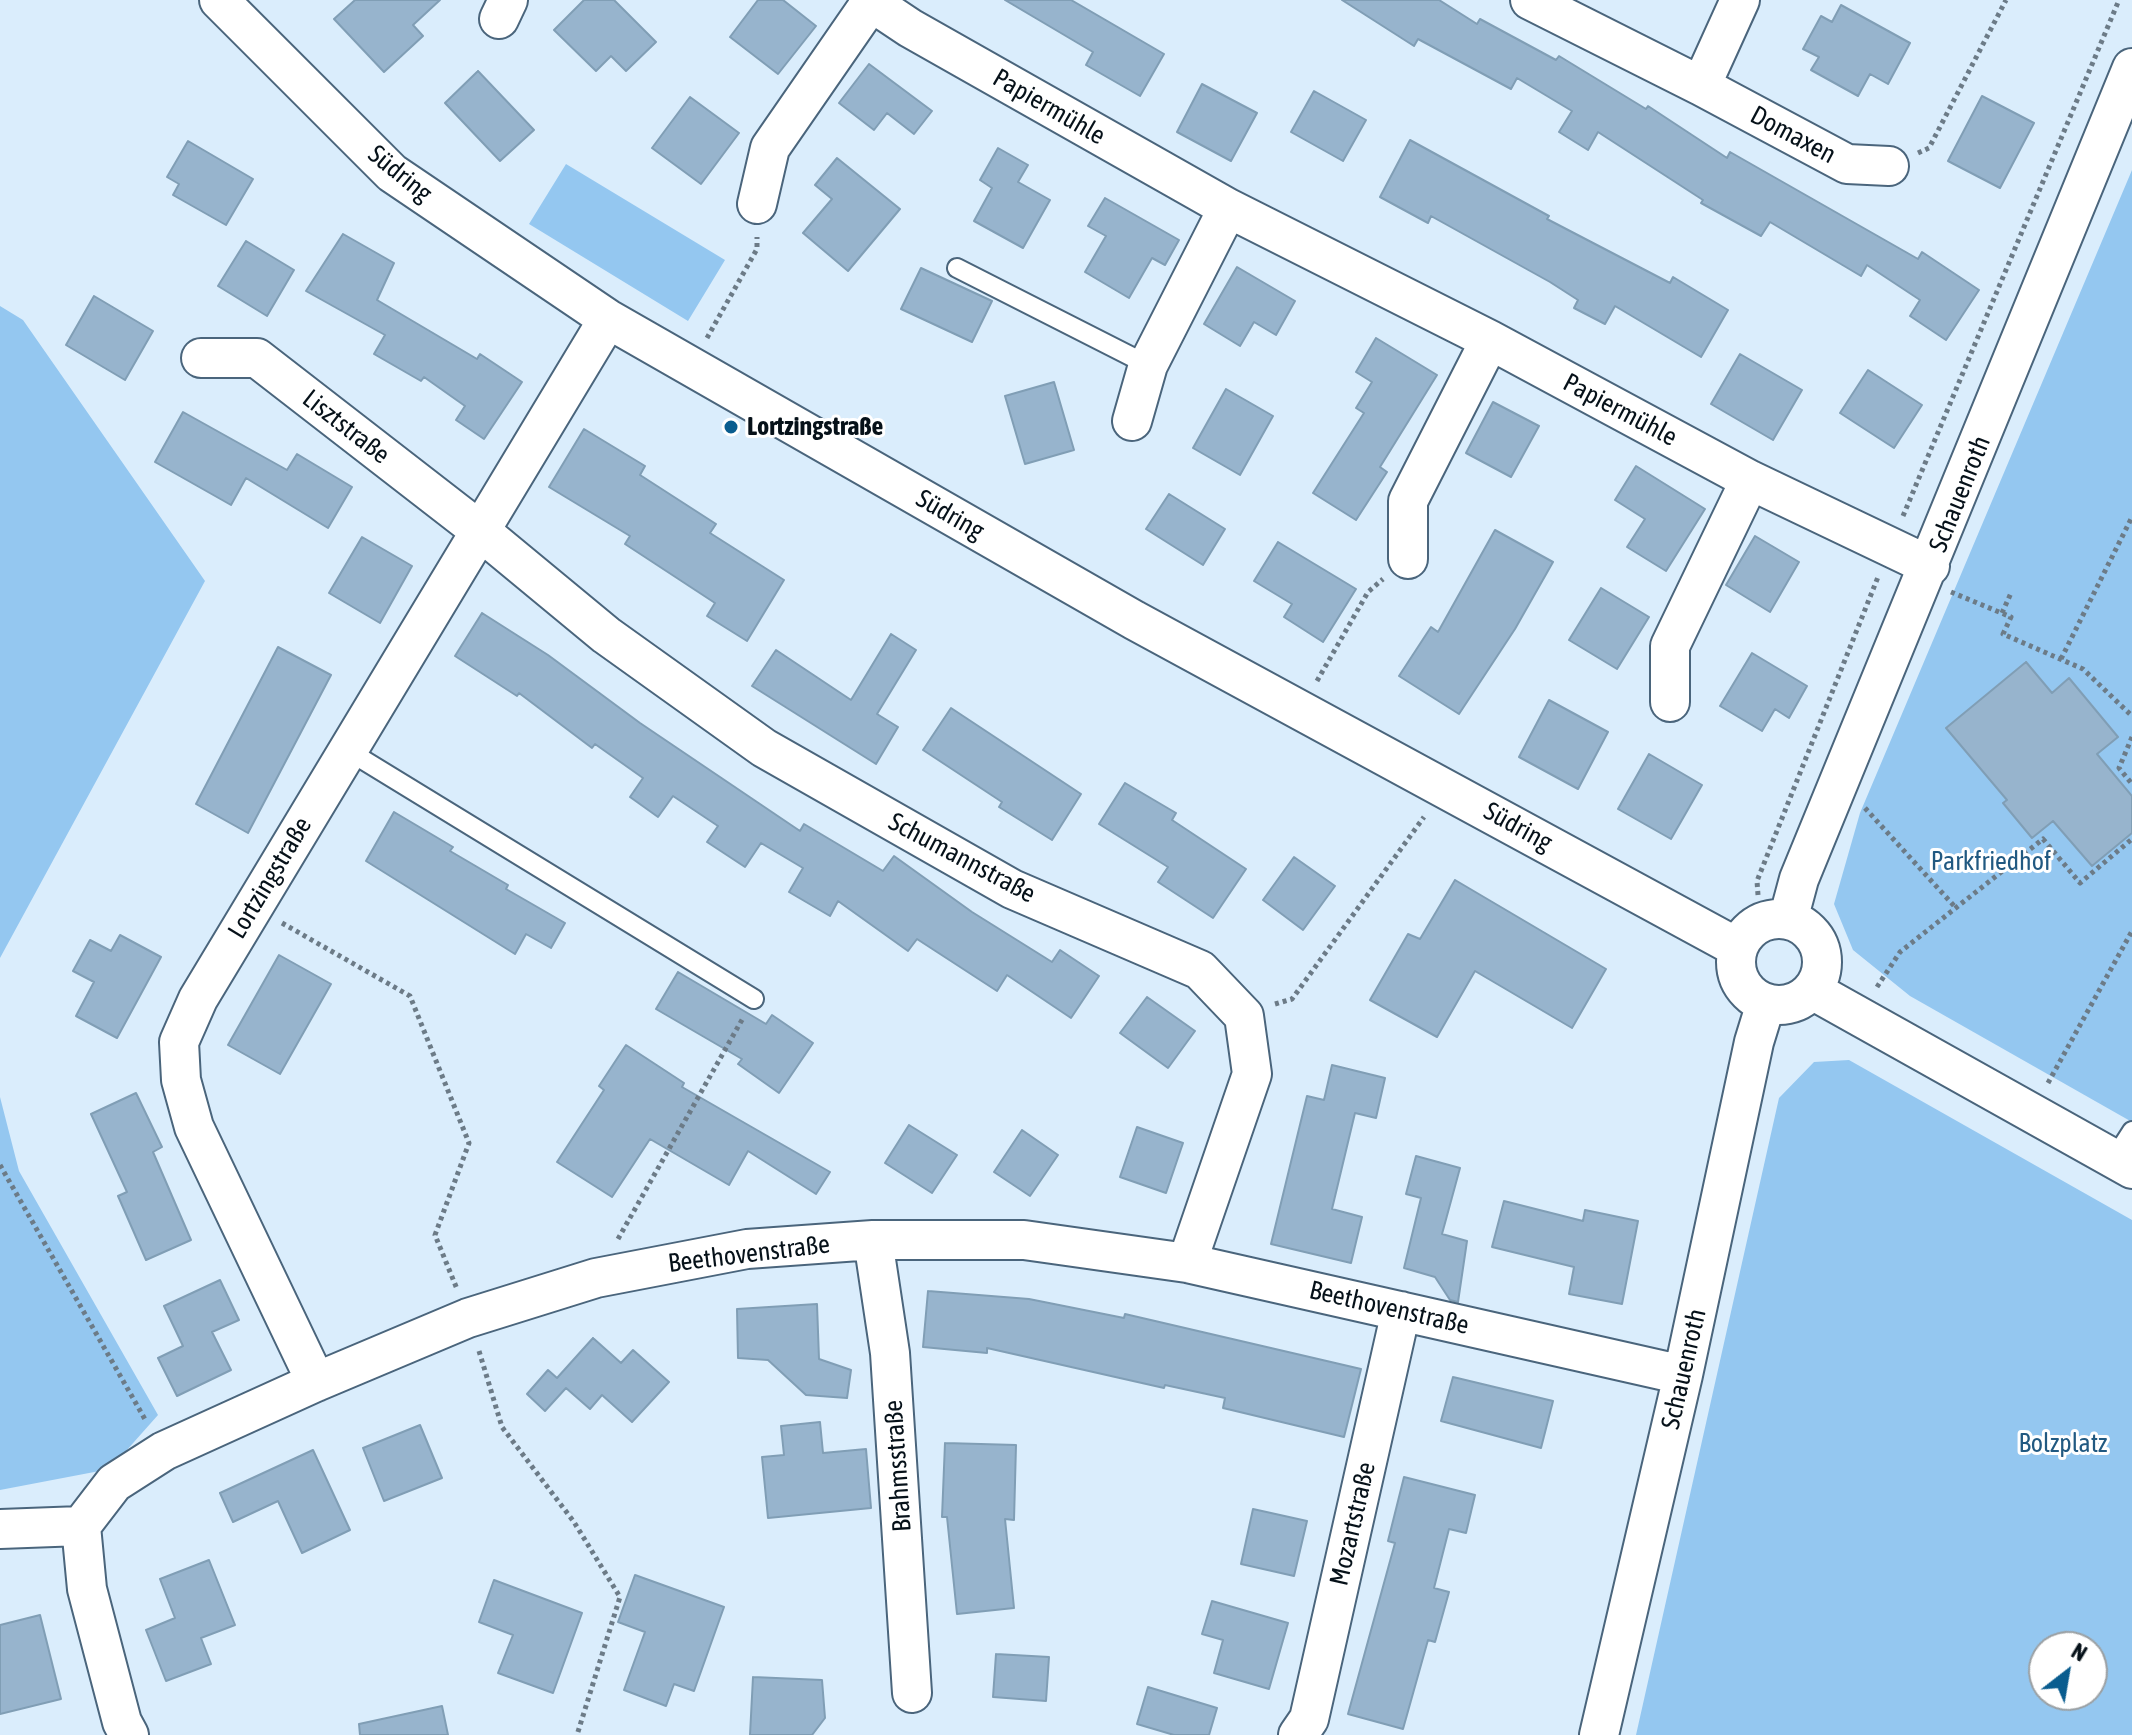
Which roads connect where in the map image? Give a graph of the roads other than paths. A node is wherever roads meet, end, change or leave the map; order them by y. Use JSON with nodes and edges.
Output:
{"nodes":[{"id":1,"x":219,"y":0,"type":"edge"},
{"id":2,"x":1530,"y":0,"type":"edge"},
{"id":3,"x":1740,"y":0,"type":"edge"},
{"id":4,"x":870,"y":1,"type":"edge"},
{"id":5,"x":918,"y":14,"type":"edge"},
{"id":6,"x":2132,"y":68,"type":"edge"},
{"id":7,"x":1701,"y":86,"type":"junction"},
{"id":8,"x":1889,"y":166,"type":"road end"},
{"id":9,"x":757,"y":204,"type":"road end"},
{"id":10,"x":1228,"y":208,"type":"junction"},
{"id":11,"x":957,"y":268,"type":"dead end"},
{"id":12,"x":608,"y":319,"type":"junction"},
{"id":13,"x":1490,"y":340,"type":"junction"},
{"id":14,"x":201,"y":358,"type":"dead end"},
{"id":15,"x":1148,"y":365,"type":"junction"},
{"id":16,"x":1132,"y":421,"type":"dead end"},
{"id":17,"x":1750,"y":480,"type":"junction"},
{"id":18,"x":479,"y":530,"type":"junction"},
{"id":19,"x":1408,"y":559,"type":"road end"},
{"id":20,"x":1927,"y":573,"type":"junction"},
{"id":21,"x":1670,"y":702,"type":"dead end"},
{"id":22,"x":347,"y":750,"type":"junction"},
{"id":23,"x":1762,"y":930,"type":"junction"},
{"id":24,"x":1812,"y":990,"type":"junction"},
{"id":25,"x":754,"y":999,"type":"road end"},
{"id":26,"x":1766,"y":1003,"type":"junction"},
{"id":27,"x":2126,"y":1153,"type":"edge"},
{"id":28,"x":873,"y":1240,"type":"junction"},
{"id":29,"x":1187,"y":1263,"type":"junction"},
{"id":30,"x":1401,"y":1311,"type":"junction"},
{"id":31,"x":1683,"y":1375,"type":"junction"},
{"id":32,"x":316,"y":1382,"type":"junction"},
{"id":33,"x":81,"y":1526,"type":"junction"},
{"id":34,"x":0,"y":1529,"type":"edge"},
{"id":35,"x":912,"y":1693,"type":"dead end"},
{"id":36,"x":121,"y":1731,"type":"edge"},
{"id":37,"x":1298,"y":1735,"type":"edge"},
{"id":38,"x":1599,"y":1735,"type":"edge"}],
"edges":[{"from":1,"to":12,"type":"street","name":"Südring"},
{"from":2,"to":7,"type":"street","name":"Domaxen"},
{"from":3,"to":7,"type":"street"},
{"from":4,"to":5,"type":"street","name":"Papiermühle"},
{"from":4,"to":9,"type":"street","name":"Papiermühle"},
{"from":5,"to":10,"type":"street","name":"Papiermühle"},
{"from":6,"to":20,"type":"street","name":"Schauenroth"},
{"from":7,"to":8,"type":"street","name":"Domaxen"},
{"from":10,"to":13,"type":"street","name":"Papiermühle"},
{"from":10,"to":15,"type":"street"},
{"from":11,"to":15,"type":"lane"},
{"from":12,"to":18,"type":"street","name":"Lortzingstraße"},
{"from":12,"to":23,"type":"street","name":"Südring"},
{"from":13,"to":17,"type":"street","name":"Papiermühle"},
{"from":13,"to":19,"type":"street"},
{"from":14,"to":18,"type":"street","name":"Lisztstraße"},
{"from":15,"to":16,"type":"street"},
{"from":17,"to":20,"type":"street","name":"Papiermühle"},
{"from":17,"to":21,"type":"street"},
{"from":18,"to":22,"type":"street","name":"Lortzingstraße"},
{"from":18,"to":29,"type":"street","name":"Schumannstraße"},
{"from":20,"to":23,"type":"street","name":"Schauenroth"},
{"from":22,"to":25,"type":"lane"},
{"from":22,"to":32,"type":"street","name":"Lortzingstraße"},
{"from":23,"to":24,"type":"street"},
{"from":23,"to":26,"type":"street"},
{"from":24,"to":26,"type":"street"},
{"from":24,"to":27,"type":"street"},
{"from":26,"to":31,"type":"street","name":"Schauenroth"},
{"from":28,"to":29,"type":"street","name":"Beethovenstraße"},
{"from":28,"to":32,"type":"street","name":"Beethovenstraße"},
{"from":28,"to":35,"type":"street","name":"Brahmsstraße"},
{"from":29,"to":30,"type":"street","name":"Beethovenstraße"},
{"from":30,"to":31,"type":"street","name":"Beethovenstraße"},
{"from":30,"to":37,"type":"street","name":"Mozartstraße"},
{"from":31,"to":38,"type":"street","name":"Schauenroth"},
{"from":32,"to":33,"type":"street","name":"Beethovenstraße"},
{"from":33,"to":34,"type":"street"},
{"from":33,"to":36,"type":"street"}]}
